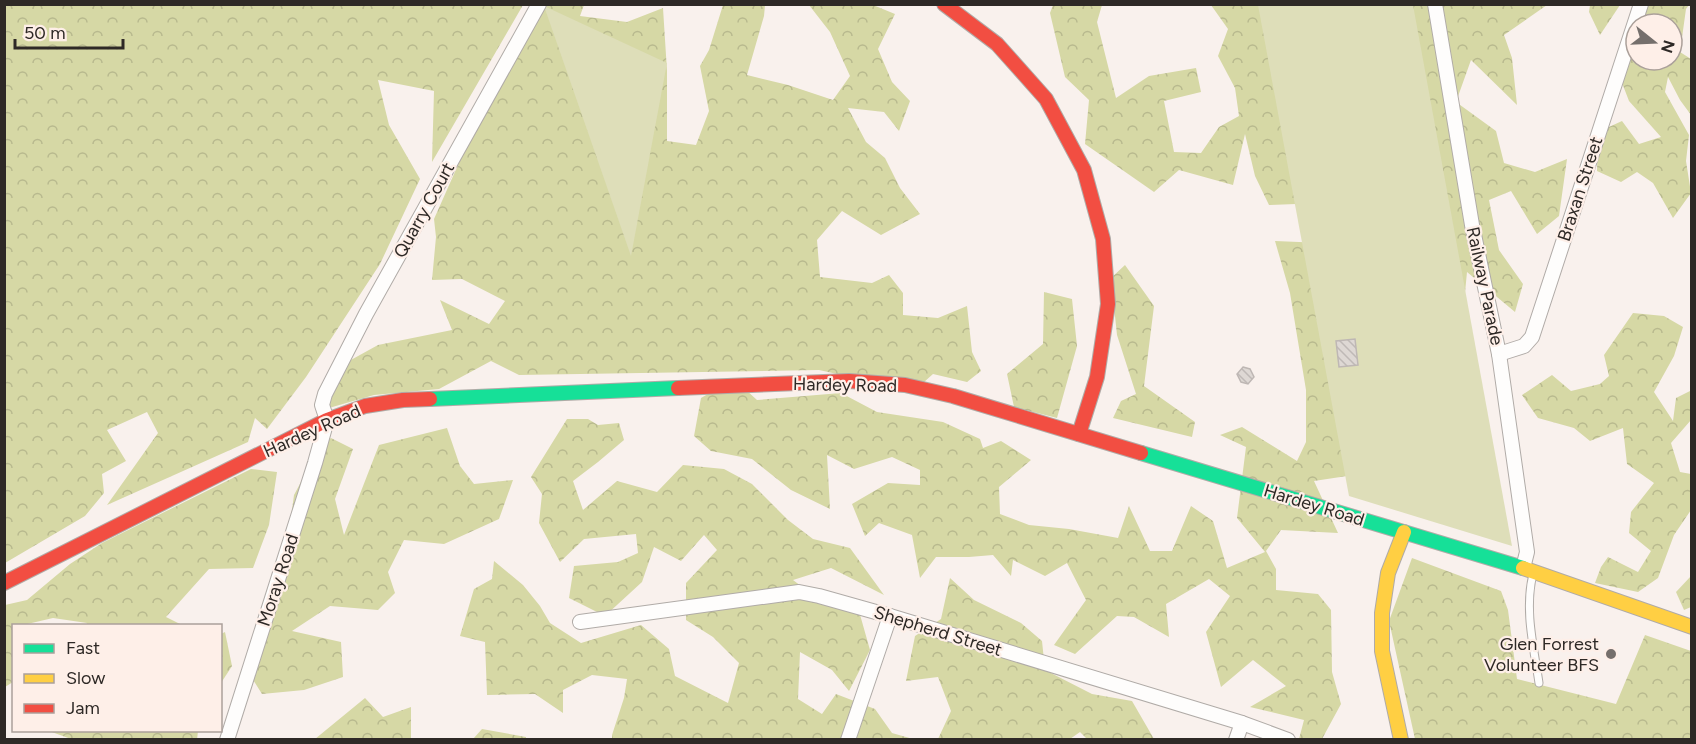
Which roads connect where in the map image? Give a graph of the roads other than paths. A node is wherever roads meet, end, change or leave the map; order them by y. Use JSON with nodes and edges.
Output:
{"nodes":[{"id":1,"x":539,"y":4,"type":"edge"},
{"id":2,"x":944,"y":4,"type":"edge"},
{"id":3,"x":1436,"y":4,"type":"edge"},
{"id":4,"x":1641,"y":4,"type":"edge"},
{"id":5,"x":1499,"y":354,"type":"junction"},
{"id":6,"x":327,"y":420,"type":"junction"},
{"id":7,"x":1079,"y":434,"type":"junction"},
{"id":8,"x":1404,"y":532,"type":"junction"},
{"id":9,"x":1529,"y":570,"type":"junction"},
{"id":10,"x":4,"y":583,"type":"edge"},
{"id":11,"x":890,"y":616,"type":"junction"},
{"id":12,"x":580,"y":622,"type":"dead end"},
{"id":13,"x":1692,"y":627,"type":"edge"},
{"id":14,"x":1539,"y":683,"type":"dead end"},
{"id":15,"x":1242,"y":723,"type":"junction"},
{"id":16,"x":227,"y":740,"type":"edge"},
{"id":17,"x":848,"y":740,"type":"edge"},
{"id":18,"x":1236,"y":740,"type":"edge"},
{"id":19,"x":1288,"y":740,"type":"edge"},
{"id":20,"x":1401,"y":740,"type":"edge"}],
"edges":[{"from":1,"to":6,"type":"street","name":"Quarry Court"},
{"from":2,"to":7,"type":"street"},
{"from":3,"to":5,"type":"street","name":"Railway Parade"},
{"from":4,"to":5,"type":"street","name":"Braxan Street"},
{"from":5,"to":9,"type":"street","name":"Railway Parade"},
{"from":6,"to":7,"type":"street","name":"Hardey Road"},
{"from":6,"to":10,"type":"street","name":"Hardey Road"},
{"from":6,"to":16,"type":"street","name":"Moray Road"},
{"from":7,"to":8,"type":"street","name":"Hardey Road"},
{"from":8,"to":9,"type":"street","name":"Hardey Road"},
{"from":8,"to":20,"type":"street"},
{"from":9,"to":13,"type":"street","name":"Hardey Road"},
{"from":9,"to":14,"type":"lane"},
{"from":11,"to":12,"type":"street","name":"Shepherd Street"},
{"from":11,"to":15,"type":"street","name":"Shepherd Street"},
{"from":11,"to":17,"type":"street"},
{"from":15,"to":18,"type":"street"},
{"from":15,"to":19,"type":"street","name":"Shepherd Street"}]}
